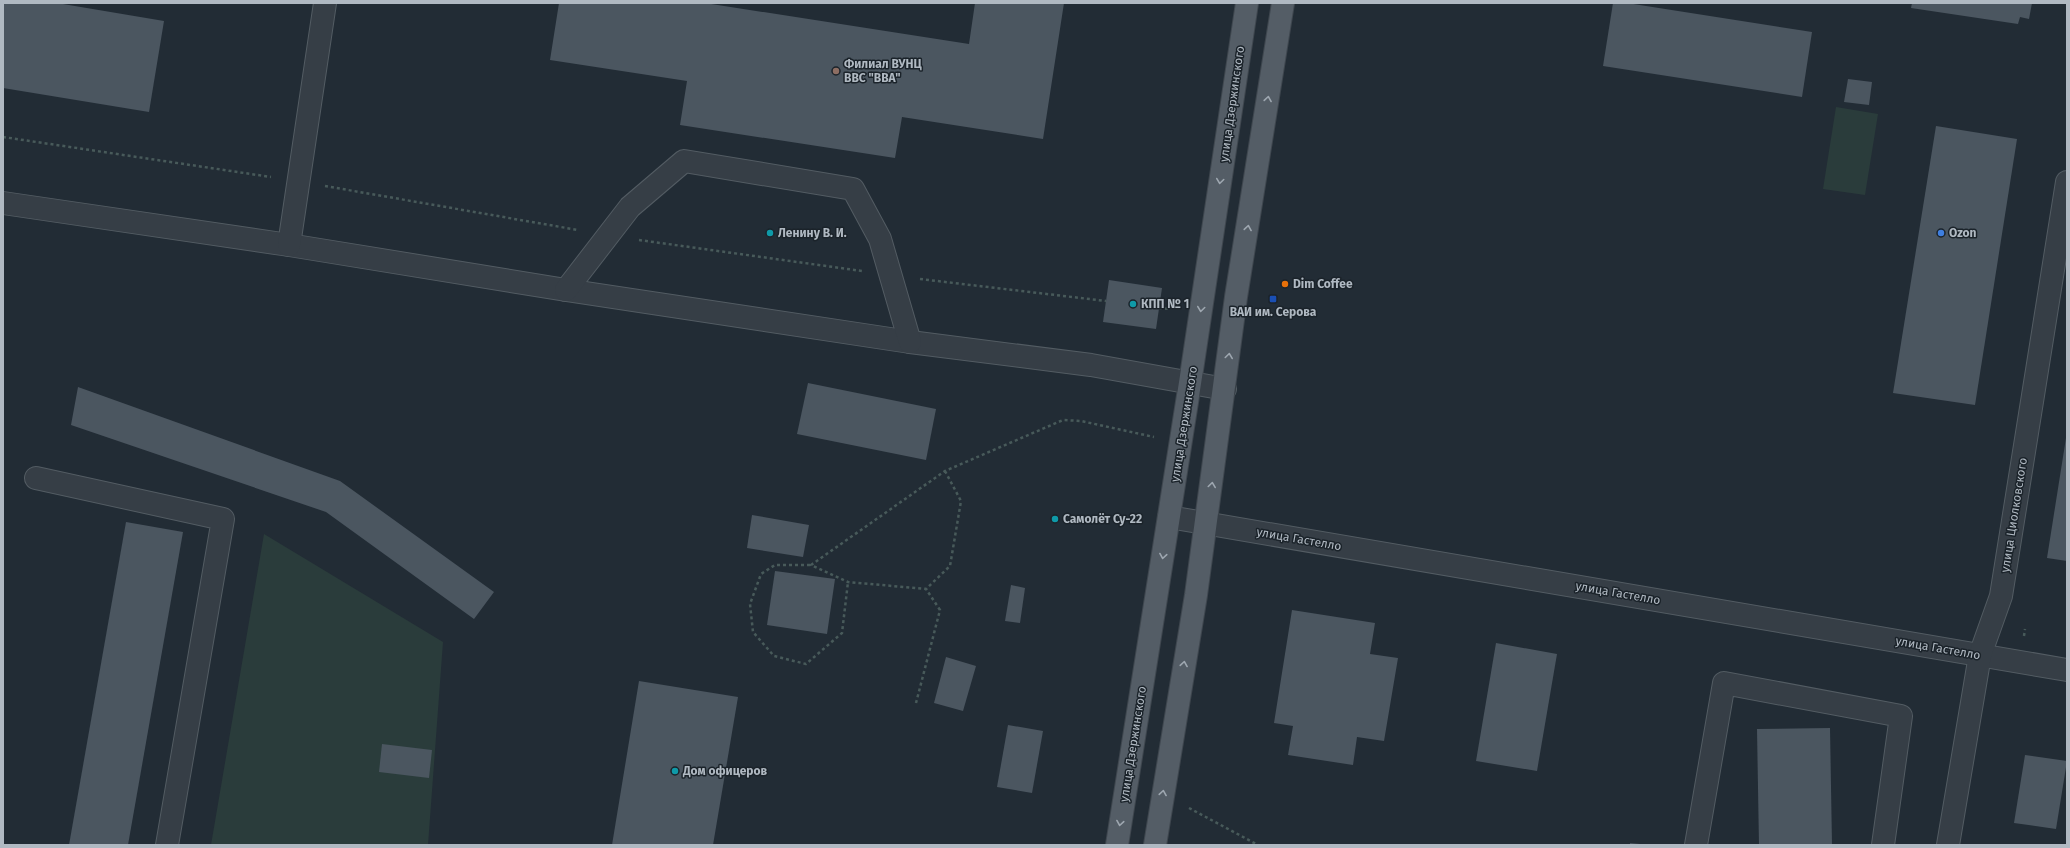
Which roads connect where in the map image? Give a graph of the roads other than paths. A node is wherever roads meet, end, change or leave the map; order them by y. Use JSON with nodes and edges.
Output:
{"nodes":[{"id":1,"x":325,"y":3,"type":"edge"},
{"id":2,"x":1247,"y":3,"type":"edge"},
{"id":3,"x":1283,"y":3,"type":"edge"},
{"id":4,"x":2067,"y":182,"type":"edge"},
{"id":5,"x":3,"y":203,"type":"edge"},
{"id":6,"x":289,"y":245,"type":"junction"},
{"id":7,"x":566,"y":290,"type":"junction"},
{"id":8,"x":910,"y":342,"type":"junction"},
{"id":9,"x":1190,"y":383,"type":"junction"},
{"id":10,"x":1225,"y":389,"type":"junction"},
{"id":11,"x":36,"y":478,"type":"dead end"},
{"id":12,"x":1169,"y":518,"type":"junction"},
{"id":13,"x":1206,"y":524,"type":"junction"},
{"id":14,"x":1980,"y":655,"type":"junction"},
{"id":15,"x":2067,"y":670,"type":"edge"},
{"id":16,"x":167,"y":845,"type":"edge"},
{"id":17,"x":1117,"y":845,"type":"edge"},
{"id":18,"x":1155,"y":845,"type":"edge"},
{"id":19,"x":1696,"y":845,"type":"edge"},
{"id":20,"x":1883,"y":845,"type":"edge"},
{"id":21,"x":1948,"y":845,"type":"edge"}],
"edges":[{"from":1,"to":6,"type":"street"},
{"from":2,"to":9,"type":"main road","name":"улица Дзержинского","one_way":true},
{"from":10,"to":3,"type":"main road","one_way":true},
{"from":4,"to":14,"type":"street","name":"улица Циолковского"},
{"from":5,"to":6,"type":"street"},
{"from":6,"to":7,"type":"street"},
{"from":7,"to":8,"type":"street"},
{"from":7,"to":8,"type":"street"},
{"from":8,"to":9,"type":"street"},
{"from":9,"to":10,"type":"street"},
{"from":9,"to":12,"type":"main road","name":"улица Дзержинского"},
{"from":13,"to":10,"type":"main road","one_way":true},
{"from":11,"to":16,"type":"street"},
{"from":12,"to":13,"type":"street","name":"улица Гастелло"},
{"from":12,"to":17,"type":"main road","name":"улица Дзержинского","one_way":true},
{"from":13,"to":14,"type":"street","name":"улица Гастелло"},
{"from":18,"to":13,"type":"main road","one_way":true},
{"from":14,"to":15,"type":"street","name":"улица Гастелло"},
{"from":14,"to":21,"type":"street","name":"улица Циолковского"},
{"from":19,"to":20,"type":"street"}]}
